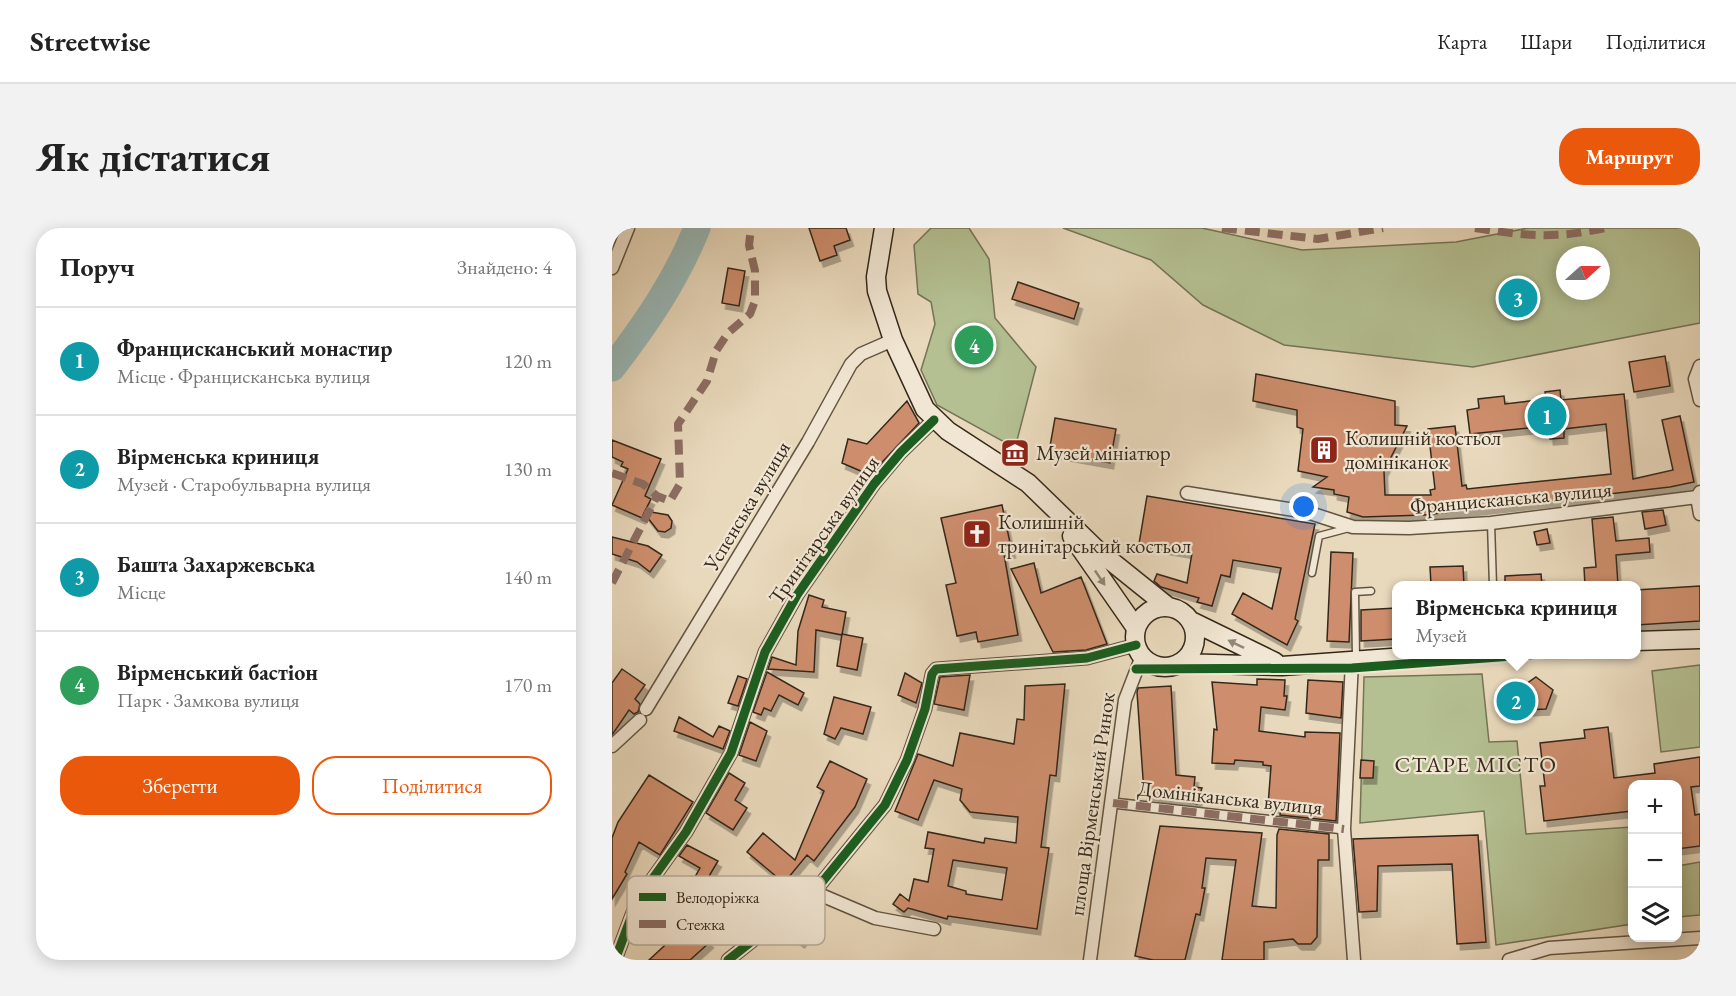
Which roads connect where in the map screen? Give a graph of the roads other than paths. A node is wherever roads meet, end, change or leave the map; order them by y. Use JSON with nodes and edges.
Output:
{"nodes":[{"id":1,"x":628,"y":228,"type":"edge"},
{"id":2,"x":884,"y":228,"type":"edge"},
{"id":3,"x":612,"y":268,"type":"edge"},
{"id":4,"x":893,"y":340,"type":"junction"},
{"id":5,"x":1700,"y":366,"type":"edge"},
{"id":6,"x":1700,"y":400,"type":"edge"},
{"id":7,"x":934,"y":420,"type":"junction"},
{"id":8,"x":1187,"y":493,"type":"dead end"},
{"id":9,"x":1043,"y":495,"type":"junction"},
{"id":10,"x":1699,"y":495,"type":"edge"},
{"id":11,"x":1700,"y":514,"type":"edge"},
{"id":12,"x":1491,"y":524,"type":"junction"},
{"id":13,"x":1353,"y":527,"type":"junction"},
{"id":14,"x":1312,"y":573,"type":"dead end"},
{"id":15,"x":1493,"y":581,"type":"edge"},
{"id":16,"x":1371,"y":591,"type":"dead end"},
{"id":17,"x":1167,"y":606,"type":"junction"},
{"id":18,"x":1191,"y":621,"type":"junction"},
{"id":19,"x":1700,"y":639,"type":"edge"},
{"id":20,"x":1641,"y":641,"type":"edge"},
{"id":21,"x":1138,"y":643,"type":"junction"},
{"id":22,"x":1392,"y":658,"type":"edge"},
{"id":23,"x":1354,"y":661,"type":"junction"},
{"id":24,"x":1180,"y":663,"type":"junction"},
{"id":25,"x":1282,"y":666,"type":"junction"},
{"id":26,"x":612,"y":746,"type":"edge"},
{"id":27,"x":1113,"y":803,"type":"junction"},
{"id":28,"x":1344,"y":829,"type":"junction"},
{"id":29,"x":654,"y":876,"type":"edge"},
{"id":30,"x":825,"y":879,"type":"edge"},
{"id":31,"x":825,"y":897,"type":"edge"},
{"id":32,"x":627,"y":928,"type":"edge"},
{"id":33,"x":934,"y":928,"type":"dead end"},
{"id":34,"x":1700,"y":938,"type":"edge"},
{"id":35,"x":747,"y":945,"type":"edge"},
{"id":36,"x":615,"y":960,"type":"edge"},
{"id":37,"x":728,"y":960,"type":"edge"},
{"id":38,"x":1089,"y":960,"type":"edge"},
{"id":39,"x":1353,"y":960,"type":"edge"},
{"id":40,"x":1509,"y":960,"type":"edge"}],
"edges":[{"from":1,"to":3,"type":"street"},
{"from":2,"to":4,"type":"main road"},
{"from":4,"to":7,"type":"main road"},
{"from":4,"to":26,"type":"street","name":"Успенська вулиця"},
{"from":5,"to":6,"type":"street"},
{"from":7,"to":9,"type":"main road"},
{"from":7,"to":29,"type":"street","name":"Тринітарська вулиця"},
{"from":8,"to":13,"type":"street","name":"Францисканська вулиця"},
{"from":9,"to":17,"type":"main road"},
{"from":9,"to":21,"type":"main road","one_way":true},
{"from":10,"to":11,"type":"street"},
{"from":10,"to":12,"type":"street","name":"Францисканська вулиця"},
{"from":12,"to":13,"type":"street","name":"Францисканська вулиця"},
{"from":12,"to":15,"type":"lane"},
{"from":13,"to":14,"type":"lane"},
{"from":16,"to":23,"type":"lane"},
{"from":17,"to":18,"type":"main road"},
{"from":17,"to":21,"type":"main road"},
{"from":18,"to":24,"type":"main road"},
{"from":25,"to":18,"type":"main road","one_way":true},
{"from":19,"to":20,"type":"main road"},
{"from":21,"to":24,"type":"main road"},
{"from":21,"to":27,"type":"street","name":"площа Вірменський Ринок"},
{"from":21,"to":30,"type":"street"},
{"from":22,"to":23,"type":"main road"},
{"from":23,"to":25,"type":"main road"},
{"from":23,"to":28,"type":"street"},
{"from":24,"to":25,"type":"main road"},
{"from":27,"to":28,"type":"street","name":"Домініканська вулиця"},
{"from":27,"to":38,"type":"street","name":"площа Вірменський Ринок"},
{"from":28,"to":39,"type":"street"},
{"from":31,"to":33,"type":"street"},
{"from":32,"to":36,"type":"street","name":"Тринітарська вулиця"},
{"from":34,"to":40,"type":"street"},
{"from":35,"to":37,"type":"street"}]}
